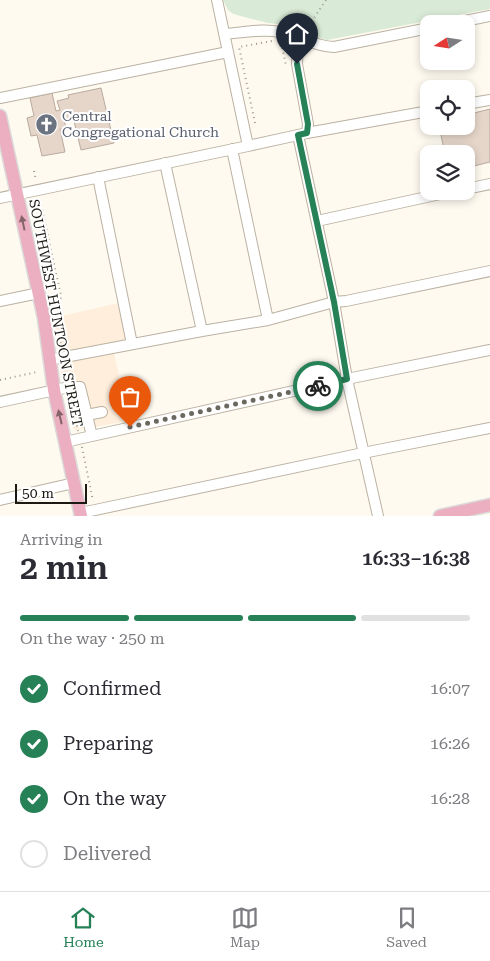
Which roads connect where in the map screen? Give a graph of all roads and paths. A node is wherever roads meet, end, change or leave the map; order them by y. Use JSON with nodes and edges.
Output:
{"nodes":[{"id":1,"x":217,"y":0,"type":"edge"},
{"id":2,"x":326,"y":0,"type":"edge"},
{"id":3,"x":490,"y":16,"type":"edge"},
{"id":4,"x":475,"y":19,"type":"edge"},
{"id":5,"x":306,"y":30,"type":"dead end"},
{"id":6,"x":420,"y":30,"type":"edge"},
{"id":7,"x":224,"y":34,"type":"junction"},
{"id":8,"x":298,"y":38,"type":"junction"},
{"id":9,"x":281,"y":40,"type":"dead end"},
{"id":10,"x":272,"y":41,"type":"dead end"},
{"id":11,"x":228,"y":52,"type":"junction"},
{"id":12,"x":288,"y":71,"type":"dead end"},
{"id":13,"x":0,"y":98,"type":"edge"},
{"id":14,"x":490,"y":100,"type":"edge"},
{"id":15,"x":475,"y":102,"type":"edge"},
{"id":16,"x":420,"y":113,"type":"edge"},
{"id":17,"x":0,"y":116,"type":"edge"},
{"id":18,"x":255,"y":123,"type":"dead end"},
{"id":19,"x":303,"y":134,"type":"junction"},
{"id":20,"x":248,"y":146,"type":"junction"},
{"id":21,"x":232,"y":149,"type":"junction"},
{"id":22,"x":165,"y":163,"type":"junction"},
{"id":23,"x":34,"y":171,"type":"dead end"},
{"id":24,"x":98,"y":177,"type":"junction"},
{"id":25,"x":490,"y":184,"type":"edge"},
{"id":26,"x":475,"y":187,"type":"edge"},
{"id":27,"x":38,"y":190,"type":"junction"},
{"id":28,"x":17,"y":194,"type":"junction"},
{"id":29,"x":0,"y":198,"type":"edge"},
{"id":30,"x":420,"y":198,"type":"edge"},
{"id":31,"x":317,"y":221,"type":"junction"},
{"id":32,"x":490,"y":271,"type":"edge"},
{"id":33,"x":39,"y":293,"type":"junction"},
{"id":34,"x":0,"y":301,"type":"edge"},
{"id":35,"x":334,"y":302,"type":"junction"},
{"id":36,"x":268,"y":320,"type":"junction"},
{"id":37,"x":202,"y":331,"type":"junction"},
{"id":38,"x":132,"y":344,"type":"junction"},
{"id":39,"x":490,"y":350,"type":"edge"},
{"id":40,"x":56,"y":359,"type":"junction"},
{"id":41,"x":37,"y":372,"type":"dead end"},
{"id":42,"x":347,"y":379,"type":"junction"},
{"id":43,"x":0,"y":380,"type":"edge"},
{"id":44,"x":69,"y":387,"type":"junction"},
{"id":45,"x":54,"y":390,"type":"junction"},
{"id":46,"x":0,"y":402,"type":"edge"},
{"id":47,"x":102,"y":412,"type":"dead end"},
{"id":48,"x":87,"y":415,"type":"junction"},
{"id":49,"x":490,"y":428,"type":"edge"},
{"id":50,"x":92,"y":436,"type":"junction"},
{"id":51,"x":80,"y":438,"type":"junction"},
{"id":52,"x":65,"y":442,"type":"junction"},
{"id":53,"x":363,"y":453,"type":"junction"},
{"id":54,"x":74,"y":483,"type":"junction"},
{"id":55,"x":0,"y":500,"type":"edge"},
{"id":56,"x":490,"y":505,"type":"edge"},
{"id":57,"x":95,"y":510,"type":"junction"},
{"id":58,"x":467,"y":513,"type":"edge"},
{"id":59,"x":81,"y":515,"type":"edge"},
{"id":60,"x":378,"y":516,"type":"edge"},
{"id":61,"x":440,"y":516,"type":"edge"}],
"edges":[{"from":1,"to":7,"type":"street"},
{"from":2,"to":5,"type":"path"},
{"from":3,"to":4,"type":"street"},
{"from":6,"to":8,"type":"street"},
{"from":7,"to":8,"type":"street"},
{"from":7,"to":11,"type":"street"},
{"from":8,"to":19,"type":"street"},
{"from":9,"to":12,"type":"path"},
{"from":10,"to":18,"type":"path"},
{"from":11,"to":13,"type":"street"},
{"from":11,"to":20,"type":"street"},
{"from":14,"to":15,"type":"street"},
{"from":16,"to":19,"type":"street"},
{"from":17,"to":28,"type":"main road","name":"SOUTHWEST HUNTOON STREET"},
{"from":19,"to":20,"type":"street"},
{"from":19,"to":31,"type":"street"},
{"from":20,"to":21,"type":"street"},
{"from":21,"to":22,"type":"street"},
{"from":21,"to":36,"type":"street"},
{"from":22,"to":24,"type":"street"},
{"from":22,"to":37,"type":"street"},
{"from":23,"to":27,"type":"path"},
{"from":24,"to":27,"type":"street"},
{"from":24,"to":38,"type":"street"},
{"from":25,"to":26,"type":"street"},
{"from":27,"to":28,"type":"street"},
{"from":27,"to":40,"type":"path"},
{"from":28,"to":29,"type":"street"},
{"from":33,"to":28,"type":"main road","name":"SOUTHWEST HUNTOON STREET","one_way":true},
{"from":30,"to":31,"type":"street"},
{"from":31,"to":35,"type":"street"},
{"from":32,"to":35,"type":"street"},
{"from":33,"to":34,"type":"street"},
{"from":33,"to":40,"type":"main road","name":"SOUTHWEST HUNTOON STREET"},
{"from":35,"to":36,"type":"street"},
{"from":35,"to":42,"type":"street"},
{"from":36,"to":37,"type":"street"},
{"from":37,"to":38,"type":"street"},
{"from":38,"to":40,"type":"street"},
{"from":39,"to":42,"type":"street"},
{"from":40,"to":44,"type":"path"},
{"from":40,"to":45,"type":"main road","name":"SOUTHWEST HUNTOON STREET"},
{"from":41,"to":43,"type":"path"},
{"from":42,"to":50,"type":"street"},
{"from":42,"to":53,"type":"street"},
{"from":44,"to":45,"type":"street"},
{"from":44,"to":48,"type":"street"},
{"from":44,"to":51,"type":"path"},
{"from":45,"to":46,"type":"street"},
{"from":52,"to":45,"type":"main road","name":"SOUTHWEST HUNTOON STREET","one_way":true},
{"from":47,"to":48,"type":"street"},
{"from":48,"to":50,"type":"street"},
{"from":49,"to":53,"type":"street"},
{"from":50,"to":51,"type":"street"},
{"from":51,"to":52,"type":"street"},
{"from":51,"to":57,"type":"path"},
{"from":52,"to":54,"type":"main road","name":"SOUTHWEST HUNTOON STREET"},
{"from":53,"to":57,"type":"street"},
{"from":53,"to":60,"type":"street"},
{"from":54,"to":55,"type":"street"},
{"from":54,"to":59,"type":"main road","name":"SOUTHWEST HUNTOON STREET"},
{"from":56,"to":58,"type":"main road"},
{"from":57,"to":59,"type":"street"},
{"from":58,"to":61,"type":"main road"}]}
